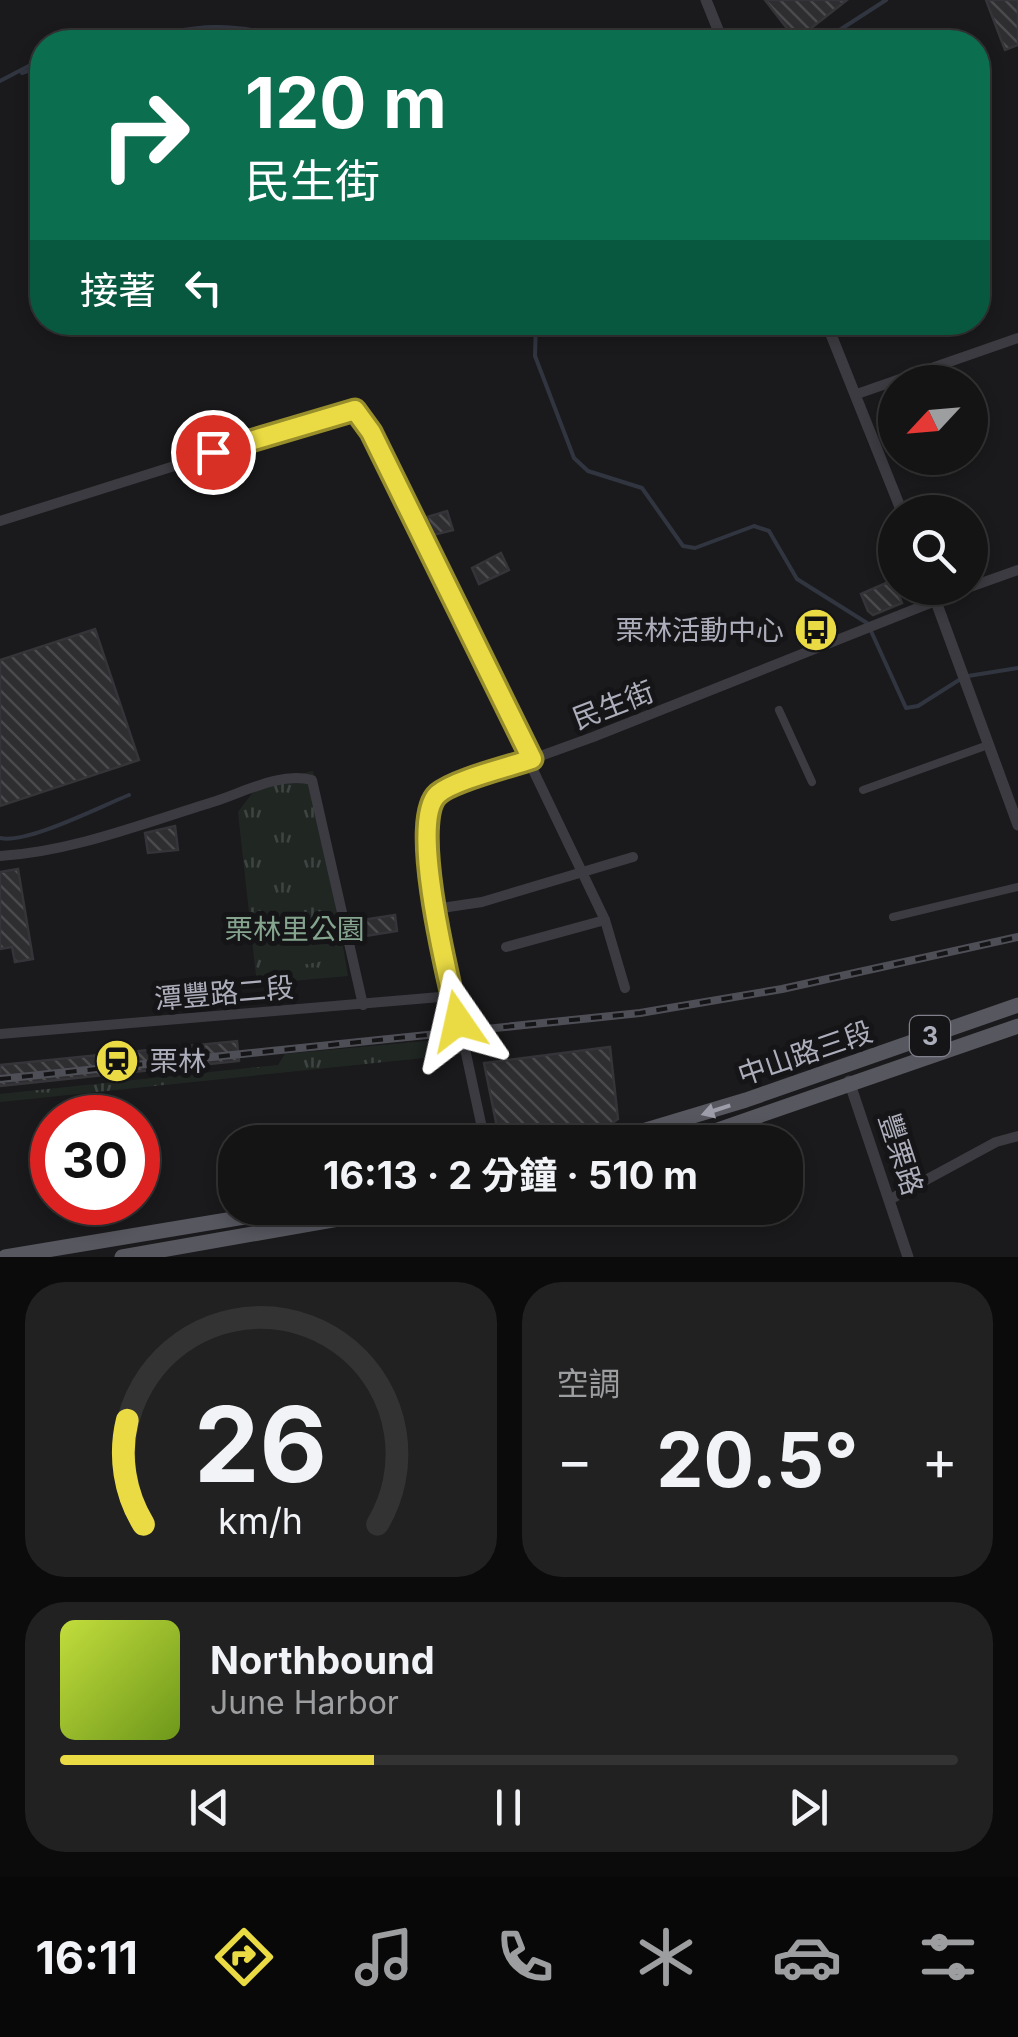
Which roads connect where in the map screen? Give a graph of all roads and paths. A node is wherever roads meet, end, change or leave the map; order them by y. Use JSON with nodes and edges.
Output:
{"nodes":[{"id":1,"x":706,"y":4,"type":"edge"},
{"id":2,"x":718,"y":30,"type":"edge"},
{"id":3,"x":832,"y":335,"type":"edge"},
{"id":4,"x":1018,"y":338,"type":"edge"},
{"id":5,"x":857,"y":394,"type":"junction"},
{"id":6,"x":896,"y":495,"type":"edge"},
{"id":7,"x":0,"y":521,"type":"edge"},
{"id":8,"x":1018,"y":570,"type":"edge"},
{"id":9,"x":988,"y":580,"type":"edge"},
{"id":10,"x":911,"y":605,"type":"edge"},
{"id":11,"x":938,"y":605,"type":"edge"},
{"id":12,"x":778,"y":710,"type":"dead end"},
{"id":13,"x":988,"y":746,"type":"junction"},
{"id":14,"x":532,"y":759,"type":"junction"},
{"id":15,"x":812,"y":782,"type":"dead end"},
{"id":16,"x":863,"y":790,"type":"dead end"},
{"id":17,"x":1018,"y":825,"type":"edge"},
{"id":18,"x":0,"y":856,"type":"edge"},
{"id":19,"x":634,"y":856,"type":"dead end"},
{"id":20,"x":581,"y":872,"type":"junction"},
{"id":21,"x":1018,"y":888,"type":"edge"},
{"id":22,"x":435,"y":908,"type":"junction"},
{"id":23,"x":893,"y":918,"type":"dead end"},
{"id":24,"x":606,"y":920,"type":"junction"},
{"id":25,"x":506,"y":946,"type":"dead end"},
{"id":26,"x":625,"y":988,"type":"dead end"},
{"id":27,"x":452,"y":996,"type":"junction"},
{"id":28,"x":363,"y":1005,"type":"junction"},
{"id":29,"x":1018,"y":1005,"type":"edge"},
{"id":30,"x":1018,"y":1026,"type":"edge"},
{"id":31,"x":0,"y":1034,"type":"edge"},
{"id":32,"x":842,"y":1068,"type":"junction"},
{"id":33,"x":852,"y":1085,"type":"junction"},
{"id":34,"x":481,"y":1125,"type":"edge"},
{"id":35,"x":660,"y":1125,"type":"edge"},
{"id":36,"x":733,"y":1125,"type":"edge"},
{"id":37,"x":1018,"y":1136,"type":"edge"},
{"id":38,"x":889,"y":1200,"type":"junction"},
{"id":39,"x":218,"y":1222,"type":"edge"},
{"id":40,"x":304,"y":1225,"type":"edge"},
{"id":41,"x":5,"y":1257,"type":"edge"},
{"id":42,"x":122,"y":1257,"type":"edge"},
{"id":43,"x":908,"y":1257,"type":"edge"}],
"edges":[{"from":1,"to":2,"type":"street"},
{"from":3,"to":5,"type":"street"},
{"from":4,"to":5,"type":"street"},
{"from":5,"to":6,"type":"street"},
{"from":7,"to":14,"type":"street"},
{"from":8,"to":9,"type":"street","name":"民生街"},
{"from":10,"to":14,"type":"street","name":"民生街"},
{"from":11,"to":13,"type":"street"},
{"from":12,"to":15,"type":"street"},
{"from":13,"to":16,"type":"street"},
{"from":13,"to":17,"type":"street"},
{"from":14,"to":20,"type":"street"},
{"from":14,"to":22,"type":"street","name":"民生街"},
{"from":18,"to":28,"type":"street"},
{"from":19,"to":20,"type":"street"},
{"from":20,"to":22,"type":"street"},
{"from":20,"to":24,"type":"street"},
{"from":21,"to":23,"type":"street"},
{"from":22,"to":27,"type":"street","name":"民生街"},
{"from":24,"to":25,"type":"street"},
{"from":24,"to":26,"type":"street"},
{"from":27,"to":28,"type":"street","name":"潭豐路二段"},
{"from":27,"to":34,"type":"street","name":"民生街"},
{"from":28,"to":31,"type":"street","name":"潭豐路二段"},
{"from":29,"to":32,"type":"main road","name":"中山路三段","number":"3"},
{"from":30,"to":33,"type":"main road","name":"中山路三段","number":"3"},
{"from":32,"to":33,"type":"street","name":"豐栗路"},
{"from":32,"to":35,"type":"main road","name":"中山路三段","number":"3","one_way":true},
{"from":33,"to":36,"type":"main road","name":"中山路三段","number":"3"},
{"from":33,"to":38,"type":"street","name":"豐栗路"},
{"from":37,"to":38,"type":"street"},
{"from":38,"to":43,"type":"street","name":"豐栗路"},
{"from":39,"to":41,"type":"main road"},
{"from":40,"to":42,"type":"main road"}]}
